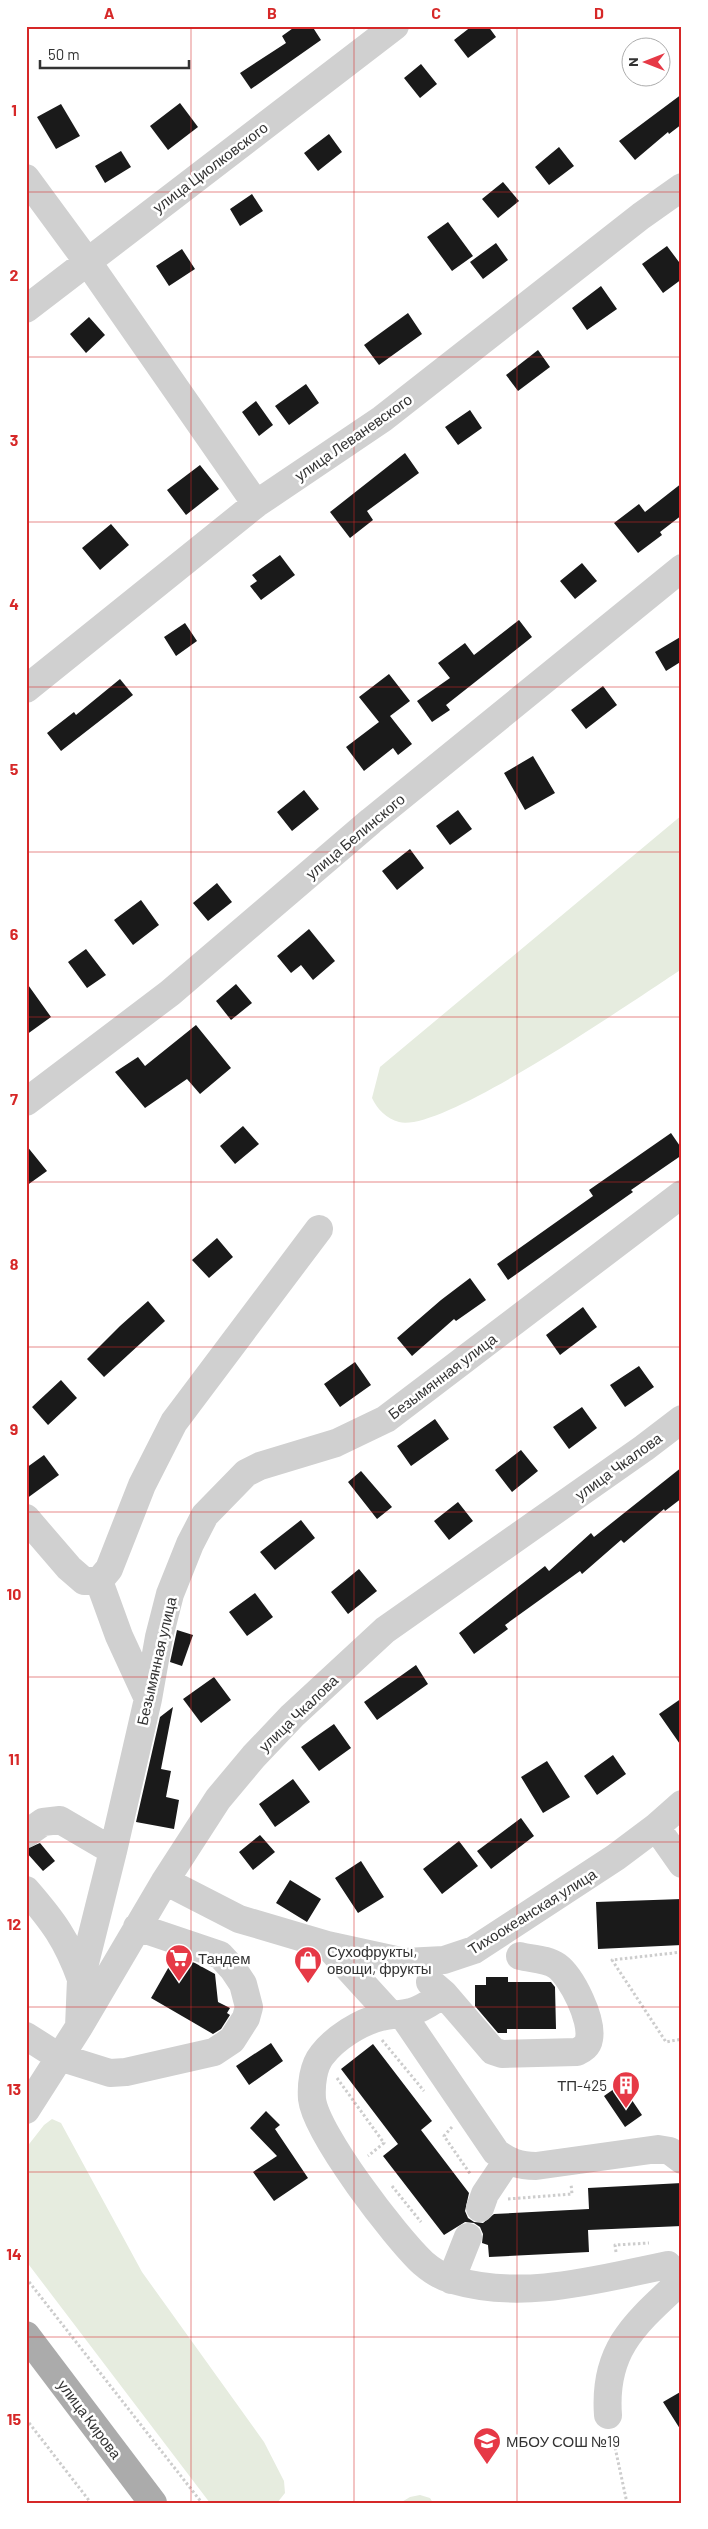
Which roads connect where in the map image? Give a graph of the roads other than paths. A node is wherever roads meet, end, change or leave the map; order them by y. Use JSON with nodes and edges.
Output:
{"nodes":[{"id":1,"x":395,"y":26,"type":"edge"},
{"id":2,"x":26,"y":178,"type":"edge"},
{"id":3,"x":682,"y":187,"type":"edge"},
{"id":4,"x":87,"y":261,"type":"junction"},
{"id":5,"x":26,"y":309,"type":"edge"},
{"id":6,"x":256,"y":504,"type":"junction"},
{"id":7,"x":682,"y":568,"type":"edge"},
{"id":8,"x":26,"y":689,"type":"edge"},
{"id":9,"x":26,"y":1102,"type":"edge"},
{"id":10,"x":682,"y":1194,"type":"edge"},
{"id":11,"x":319,"y":1229,"type":"dead end"},
{"id":12,"x":682,"y":1419,"type":"edge"},
{"id":13,"x":26,"y":1518,"type":"edge"},
{"id":14,"x":99,"y":1581,"type":"junction"},
{"id":15,"x":148,"y":1699,"type":"junction"},
{"id":16,"x":682,"y":1804,"type":"edge"},
{"id":17,"x":656,"y":1827,"type":"junction"},
{"id":18,"x":26,"y":1834,"type":"edge"},
{"id":19,"x":114,"y":1852,"type":"junction"},
{"id":20,"x":682,"y":1864,"type":"edge"},
{"id":21,"x":165,"y":1881,"type":"junction"},
{"id":22,"x":26,"y":1890,"type":"edge"},
{"id":23,"x":137,"y":1927,"type":"junction"},
{"id":24,"x":327,"y":1945,"type":"junction"},
{"id":25,"x":520,"y":1956,"type":"dead end"},
{"id":26,"x":405,"y":1962,"type":"junction"},
{"id":27,"x":81,"y":1979,"type":"junction"},
{"id":28,"x":444,"y":1994,"type":"junction"},
{"id":29,"x":391,"y":2022,"type":"junction"},
{"id":30,"x":79,"y":2027,"type":"junction"},
{"id":31,"x":26,"y":2036,"type":"edge"},
{"id":32,"x":60,"y":2057,"type":"junction"},
{"id":33,"x":26,"y":2110,"type":"edge"},
{"id":34,"x":682,"y":2160,"type":"edge"},
{"id":35,"x":507,"y":2161,"type":"junction"},
{"id":36,"x":482,"y":2201,"type":"road end"},
{"id":37,"x":468,"y":2237,"type":"dead end"},
{"id":38,"x":678,"y":2270,"type":"edge"},
{"id":39,"x":451,"y":2280,"type":"junction"},
{"id":40,"x":26,"y":2334,"type":"edge"},
{"id":41,"x":608,"y":2415,"type":"road end"},
{"id":42,"x":153,"y":2503,"type":"edge"}],
"edges":[{"from":1,"to":4,"type":"street","name":"улица Циолковского"},
{"from":2,"to":4,"type":"street"},
{"from":3,"to":6,"type":"street","name":"улица Леваневского"},
{"from":4,"to":5,"type":"street","name":"улица Циолковского"},
{"from":4,"to":6,"type":"street"},
{"from":6,"to":8,"type":"street","name":"улица Леваневского"},
{"from":7,"to":9,"type":"street","name":"улица Белинского"},
{"from":10,"to":15,"type":"street","name":"Безымянная улица"},
{"from":11,"to":14,"type":"street"},
{"from":12,"to":21,"type":"street","name":"улица Чкалова"},
{"from":13,"to":14,"type":"street"},
{"from":14,"to":15,"type":"street"},
{"from":15,"to":19,"type":"street","name":"Безымянная улица"},
{"from":16,"to":17,"type":"street","name":"Тихоокеанская улица"},
{"from":17,"to":20,"type":"street"},
{"from":17,"to":26,"type":"street","name":"Тихоокеанская улица"},
{"from":18,"to":19,"type":"street"},
{"from":19,"to":27,"type":"street","name":"Безымянная улица"},
{"from":21,"to":23,"type":"street","name":"улица Чкалова"},
{"from":21,"to":24,"type":"street","name":"Тихоокеанская улица"},
{"from":22,"to":27,"type":"street"},
{"from":23,"to":30,"type":"street","name":"улица Чкалова"},
{"from":23,"to":32,"type":"street"},
{"from":24,"to":26,"type":"street","name":"Тихоокеанская улица"},
{"from":24,"to":29,"type":"street"},
{"from":25,"to":28,"type":"street"},
{"from":26,"to":28,"type":"street"},
{"from":27,"to":30,"type":"street","name":"Безымянная улица"},
{"from":28,"to":29,"type":"street"},
{"from":29,"to":35,"type":"street"},
{"from":29,"to":39,"type":"street"},
{"from":30,"to":32,"type":"street","name":"улица Чкалова"},
{"from":31,"to":32,"type":"street"},
{"from":32,"to":33,"type":"street","name":"улица Чкалова"},
{"from":34,"to":35,"type":"street"},
{"from":35,"to":36,"type":"street"},
{"from":37,"to":39,"type":"street"},
{"from":38,"to":39,"type":"street"},
{"from":38,"to":41,"type":"street"},
{"from":40,"to":42,"type":"main road","name":"улица Кирова"}]}
